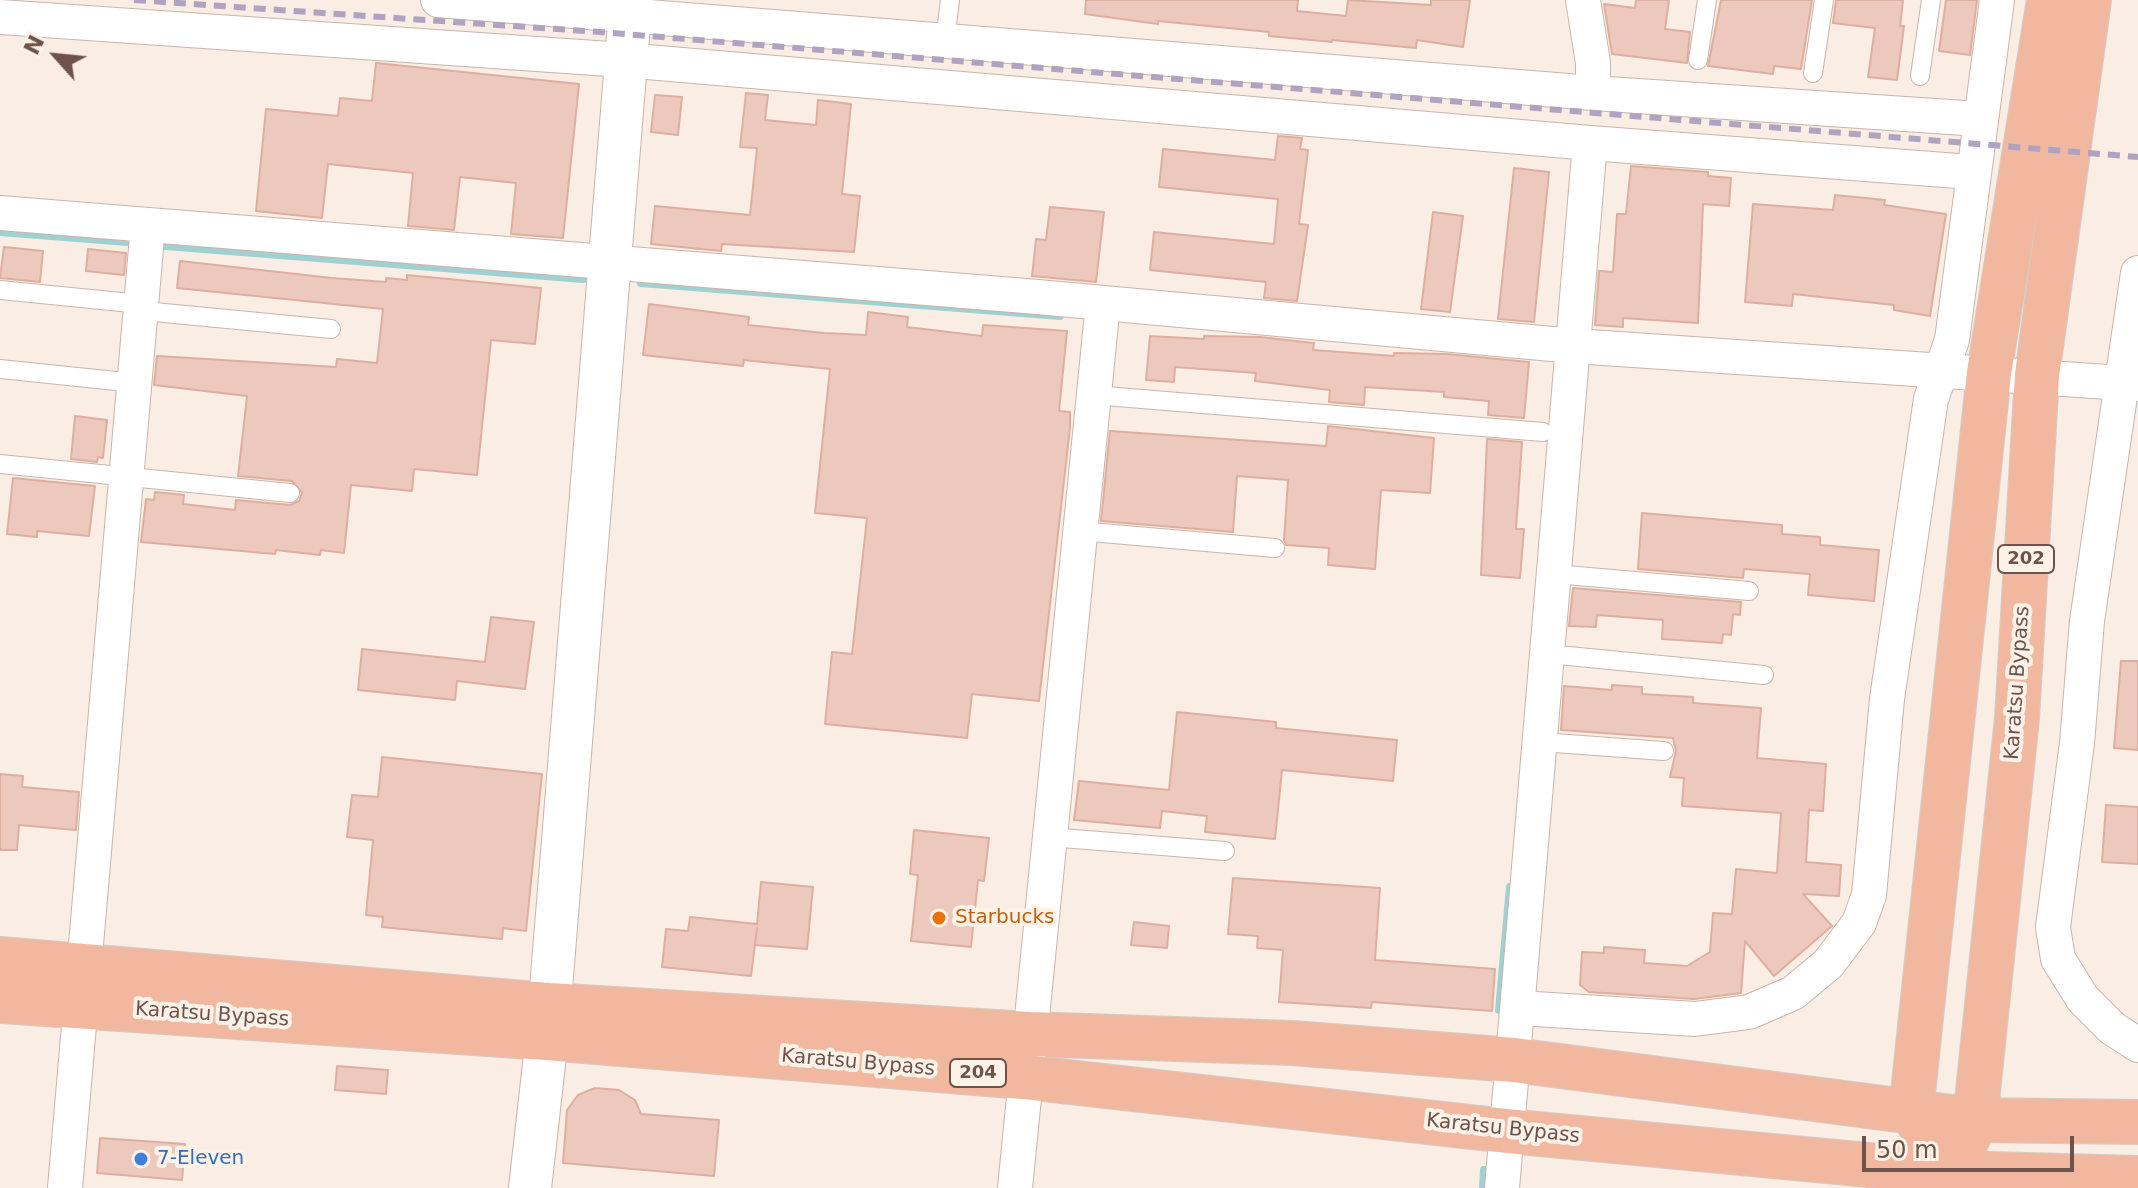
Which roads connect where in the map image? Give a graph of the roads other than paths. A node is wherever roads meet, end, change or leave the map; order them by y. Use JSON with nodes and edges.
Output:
{"nodes":[{"id":1,"x":438,"y":0,"type":"edge"},
{"id":2,"x":950,"y":0,"type":"edge"},
{"id":3,"x":1583,"y":0,"type":"edge"},
{"id":4,"x":1707,"y":0,"type":"edge"},
{"id":5,"x":1824,"y":0,"type":"edge"},
{"id":6,"x":1931,"y":0,"type":"edge"},
{"id":7,"x":1997,"y":0,"type":"edge"},
{"id":8,"x":2049,"y":0,"type":"edge"},
{"id":9,"x":2089,"y":0,"type":"edge"},
{"id":10,"x":630,"y":8,"type":"edge"},
{"id":11,"x":0,"y":17,"type":"edge"},
{"id":12,"x":945,"y":41,"type":"junction"},
{"id":13,"x":624,"y":60,"type":"junction"},
{"id":14,"x":1698,"y":60,"type":"dead end"},
{"id":15,"x":1813,"y":73,"type":"dead end"},
{"id":16,"x":1920,"y":76,"type":"dead end"},
{"id":17,"x":1593,"y":93,"type":"junction"},
{"id":18,"x":1979,"y":119,"type":"junction"},
{"id":19,"x":1590,"y":143,"type":"junction"},
{"id":20,"x":1971,"y":172,"type":"junction"},
{"id":21,"x":0,"y":213,"type":"edge"},
{"id":22,"x":147,"y":239,"type":"junction"},
{"id":23,"x":608,"y":262,"type":"junction"},
{"id":24,"x":2138,"y":273,"type":"edge"},
{"id":25,"x":0,"y":290,"type":"edge"},
{"id":26,"x":142,"y":308,"type":"junction"},
{"id":27,"x":1101,"y":315,"type":"junction"},
{"id":28,"x":331,"y":329,"type":"dead end"},
{"id":29,"x":1574,"y":346,"type":"junction"},
{"id":30,"x":0,"y":369,"type":"edge"},
{"id":31,"x":1939,"y":370,"type":"junction"},
{"id":32,"x":1989,"y":373,"type":"junction"},
{"id":33,"x":2037,"y":375,"type":"junction"},
{"id":34,"x":135,"y":383,"type":"junction"},
{"id":35,"x":2131,"y":384,"type":"edge"},
{"id":36,"x":1093,"y":395,"type":"junction"},
{"id":37,"x":1543,"y":432,"type":"dead end"},
{"id":38,"x":0,"y":464,"type":"edge"},
{"id":39,"x":127,"y":477,"type":"junction"},
{"id":40,"x":290,"y":493,"type":"dead end"},
{"id":41,"x":1079,"y":531,"type":"junction"},
{"id":42,"x":1275,"y":548,"type":"dead end"},
{"id":43,"x":1555,"y":574,"type":"junction"},
{"id":44,"x":1749,"y":591,"type":"dead end"},
{"id":45,"x":1548,"y":654,"type":"junction"},
{"id":46,"x":1764,"y":675,"type":"dead end"},
{"id":47,"x":1541,"y":742,"type":"junction"},
{"id":48,"x":1664,"y":751,"type":"dead end"},
{"id":49,"x":1049,"y":837,"type":"junction"},
{"id":50,"x":1225,"y":851,"type":"dead end"},
{"id":51,"x":0,"y":959,"type":"edge"},
{"id":52,"x":85,"y":985,"type":"junction"},
{"id":53,"x":0,"y":1001,"type":"edge"},
{"id":54,"x":1519,"y":1008,"type":"junction"},
{"id":55,"x":548,"y":1021,"type":"junction"},
{"id":56,"x":1029,"y":1034,"type":"junction"},
{"id":57,"x":2138,"y":1045,"type":"edge"},
{"id":58,"x":1514,"y":1060,"type":"junction"},
{"id":59,"x":1024,"y":1077,"type":"junction"},
{"id":60,"x":1911,"y":1112,"type":"junction"},
{"id":61,"x":1975,"y":1120,"type":"junction"},
{"id":62,"x":2138,"y":1122,"type":"edge"},
{"id":63,"x":1507,"y":1131,"type":"junction"},
{"id":64,"x":2138,"y":1178,"type":"edge"},
{"id":65,"x":1955,"y":1180,"type":"edge"},
{"id":66,"x":65,"y":1188,"type":"edge"},
{"id":67,"x":530,"y":1188,"type":"edge"},
{"id":68,"x":1015,"y":1188,"type":"edge"},
{"id":69,"x":1502,"y":1188,"type":"edge"}],
"edges":[{"from":1,"to":10,"type":"street"},
{"from":2,"to":12,"type":"lane"},
{"from":3,"to":17,"type":"street"},
{"from":4,"to":14,"type":"lane"},
{"from":5,"to":15,"type":"lane"},
{"from":6,"to":16,"type":"lane"},
{"from":7,"to":18,"type":"street"},
{"from":8,"to":32,"type":"highway","number":"202"},
{"from":9,"to":33,"type":"highway","name":"Karatsu Bypass","number":"202"},
{"from":10,"to":12,"type":"street"},
{"from":10,"to":13,"type":"street"},
{"from":11,"to":13,"type":"street"},
{"from":12,"to":17,"type":"street"},
{"from":13,"to":19,"type":"street"},
{"from":13,"to":23,"type":"street"},
{"from":17,"to":18,"type":"street"},
{"from":18,"to":20,"type":"street"},
{"from":19,"to":20,"type":"street"},
{"from":19,"to":29,"type":"street"},
{"from":20,"to":31,"type":"street"},
{"from":21,"to":22,"type":"street"},
{"from":22,"to":23,"type":"street"},
{"from":22,"to":26,"type":"street"},
{"from":23,"to":27,"type":"street"},
{"from":23,"to":55,"type":"street"},
{"from":24,"to":35,"type":"street"},
{"from":25,"to":26,"type":"lane"},
{"from":26,"to":28,"type":"lane"},
{"from":26,"to":34,"type":"street"},
{"from":27,"to":29,"type":"street"},
{"from":27,"to":36,"type":"street"},
{"from":29,"to":31,"type":"street"},
{"from":29,"to":43,"type":"street"},
{"from":30,"to":34,"type":"lane"},
{"from":31,"to":32,"type":"street"},
{"from":31,"to":54,"type":"street"},
{"from":32,"to":33,"type":"street"},
{"from":32,"to":60,"type":"highway","number":"202"},
{"from":33,"to":35,"type":"street"},
{"from":33,"to":61,"type":"highway","name":"Karatsu Bypass","number":"202"},
{"from":34,"to":39,"type":"street"},
{"from":35,"to":57,"type":"street"},
{"from":36,"to":37,"type":"lane"},
{"from":36,"to":41,"type":"street"},
{"from":38,"to":39,"type":"lane"},
{"from":39,"to":40,"type":"lane"},
{"from":39,"to":52,"type":"street"},
{"from":41,"to":42,"type":"lane"},
{"from":41,"to":49,"type":"street"},
{"from":43,"to":44,"type":"lane"},
{"from":43,"to":45,"type":"street"},
{"from":45,"to":46,"type":"lane"},
{"from":45,"to":47,"type":"street"},
{"from":47,"to":48,"type":"lane"},
{"from":47,"to":54,"type":"street"},
{"from":49,"to":50,"type":"lane"},
{"from":49,"to":56,"type":"street"},
{"from":51,"to":52,"type":"highway","name":"Karatsu Bypass","number":"204"},
{"from":52,"to":53,"type":"highway","name":"Karatsu Bypass","number":"204"},
{"from":52,"to":55,"type":"highway","name":"Karatsu Bypass","number":"204"},
{"from":52,"to":66,"type":"street"},
{"from":54,"to":58,"type":"street"},
{"from":55,"to":56,"type":"highway","name":"Karatsu Bypass","number":"204"},
{"from":55,"to":59,"type":"highway","name":"Karatsu Bypass","number":"204"},
{"from":55,"to":67,"type":"street"},
{"from":56,"to":58,"type":"highway","name":"Karatsu Bypass","number":"204"},
{"from":56,"to":59,"type":"street"},
{"from":58,"to":60,"type":"highway","name":"Karatsu Bypass","number":"204"},
{"from":58,"to":63,"type":"street"},
{"from":59,"to":63,"type":"highway","name":"Karatsu Bypass","number":"204"},
{"from":59,"to":68,"type":"street"},
{"from":60,"to":61,"type":"highway","name":"Karatsu Bypass"},
{"from":60,"to":65,"type":"highway"},
{"from":61,"to":62,"type":"highway","name":"Karatsu Bypass"},
{"from":61,"to":65,"type":"highway","name":"Karatsu Bypass","number":"202"},
{"from":63,"to":65,"type":"highway","name":"Karatsu Bypass","number":"204"},
{"from":63,"to":69,"type":"street"},
{"from":64,"to":65,"type":"highway"}]}
